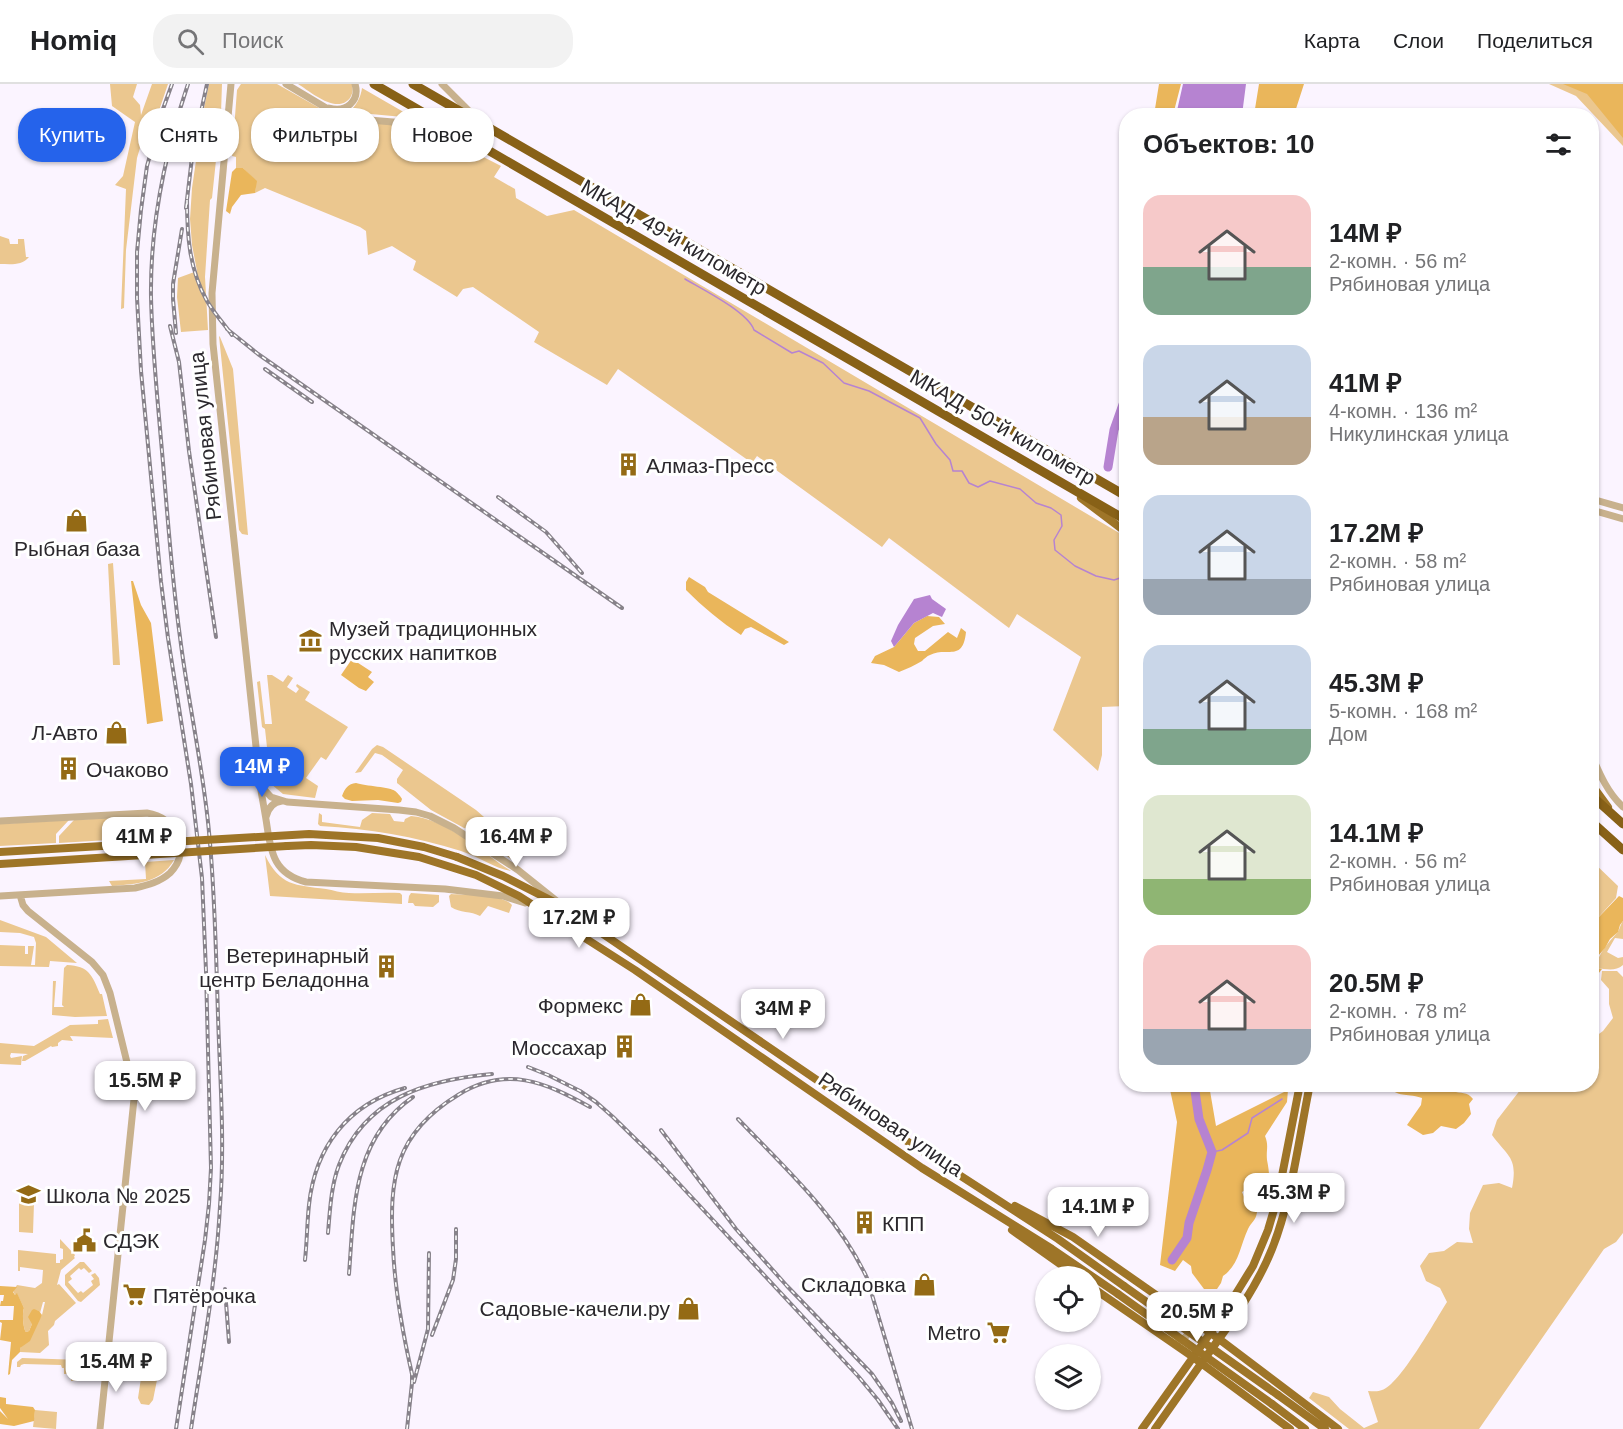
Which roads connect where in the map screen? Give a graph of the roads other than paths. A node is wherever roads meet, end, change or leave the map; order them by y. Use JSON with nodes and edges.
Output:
{"nodes":[{"id":1,"x":231,"y":84,"type":"edge"},
{"id":2,"x":237,"y":84,"type":"edge"},
{"id":3,"x":286,"y":84,"type":"edge"},
{"id":4,"x":356,"y":84,"type":"edge"},
{"id":5,"x":374,"y":84,"type":"edge"},
{"id":6,"x":413,"y":84,"type":"edge"},
{"id":7,"x":442,"y":84,"type":"edge"},
{"id":8,"x":230,"y":102,"type":"junction"},
{"id":9,"x":320,"y":104,"type":"junction"},
{"id":10,"x":416,"y":108,"type":"edge"},
{"id":11,"x":455,"y":108,"type":"edge"},
{"id":12,"x":466,"y":108,"type":"edge"},
{"id":13,"x":391,"y":122,"type":"edge"},
{"id":14,"x":494,"y":131,"type":"edge"},
{"id":15,"x":494,"y":153,"type":"edge"},
{"id":16,"x":903,"y":367,"type":"joint"},
{"id":17,"x":893,"y":384,"type":"joint"},
{"id":18,"x":1054,"y":478,"type":"junction"},
{"id":19,"x":1119,"y":492,"type":"edge"},
{"id":20,"x":1599,"y":501,"type":"edge"},
{"id":21,"x":1623,"y":508,"type":"edge"},
{"id":22,"x":1599,"y":512,"type":"edge"},
{"id":23,"x":1119,"y":516,"type":"edge"},
{"id":24,"x":1623,"y":519,"type":"edge"},
{"id":25,"x":1119,"y":527,"type":"edge"},
{"id":26,"x":1599,"y":772,"type":"edge"},
{"id":27,"x":1599,"y":773,"type":"edge"},
{"id":28,"x":1601,"y":776,"type":"junction"},
{"id":29,"x":260,"y":784,"type":"junction"},
{"id":30,"x":1599,"y":794,"type":"edge"},
{"id":31,"x":282,"y":801,"type":"junction"},
{"id":32,"x":1599,"y":803,"type":"edge"},
{"id":33,"x":1623,"y":807,"type":"edge"},
{"id":34,"x":266,"y":819,"type":"junction"},
{"id":35,"x":0,"y":821,"type":"edge"},
{"id":36,"x":1622,"y":824,"type":"edge"},
{"id":37,"x":1599,"y":829,"type":"edge"},
{"id":38,"x":1599,"y":831,"type":"edge"},
{"id":39,"x":1608,"y":837,"type":"junction"},
{"id":40,"x":1623,"y":850,"type":"edge"},
{"id":41,"x":0,"y":852,"type":"edge"},
{"id":42,"x":0,"y":864,"type":"edge"},
{"id":43,"x":20,"y":895,"type":"junction"},
{"id":44,"x":0,"y":896,"type":"edge"},
{"id":45,"x":562,"y":906,"type":"junction"},
{"id":46,"x":537,"y":907,"type":"junction"},
{"id":47,"x":1298,"y":1092,"type":"edge"},
{"id":48,"x":1308,"y":1092,"type":"edge"},
{"id":49,"x":989,"y":1195,"type":"junction"},
{"id":50,"x":989,"y":1210,"type":"junction"},
{"id":51,"x":1063,"y":1266,"type":"edge"},
{"id":52,"x":1101,"y":1294,"type":"edge"},
{"id":53,"x":1186,"y":1316,"type":"junction"},
{"id":54,"x":1210,"y":1333,"type":"junction"},
{"id":55,"x":1219,"y":1339,"type":"junction"},
{"id":56,"x":1168,"y":1340,"type":"junction"},
{"id":57,"x":1242,"y":1356,"type":"junction"},
{"id":58,"x":1193,"y":1357,"type":"junction"},
{"id":59,"x":1201,"y":1364,"type":"junction"},
{"id":60,"x":1225,"y":1381,"type":"junction"},
{"id":61,"x":99,"y":1429,"type":"edge"},
{"id":62,"x":1142,"y":1429,"type":"edge"},
{"id":63,"x":1155,"y":1429,"type":"edge"},
{"id":64,"x":1290,"y":1429,"type":"edge"},
{"id":65,"x":1305,"y":1429,"type":"edge"},
{"id":66,"x":1325,"y":1429,"type":"edge"},
{"id":67,"x":1338,"y":1429,"type":"edge"}],
"edges":[{"from":1,"to":8,"type":"street","name":"Рябиновая улица"},
{"from":2,"to":8,"type":"street"},
{"from":3,"to":9,"type":"street"},
{"from":4,"to":9,"type":"street"},
{"from":5,"to":10,"type":"highway","name":"МКАД, 49-й километр"},
{"from":6,"to":11,"type":"highway","name":"МКАД, 49-й километр"},
{"from":7,"to":12,"type":"street"},
{"from":8,"to":29,"type":"street","name":"Рябиновая улица"},
{"from":9,"to":13,"type":"street"},
{"from":14,"to":16,"type":"highway","name":"МКАД, 49-й километр"},
{"from":15,"to":17,"type":"highway","name":"МКАД, 49-й километр"},
{"from":16,"to":19,"type":"highway","name":"МКАД, 50-й километр"},
{"from":17,"to":18,"type":"highway","name":"МКАД, 50-й километр"},
{"from":18,"to":23,"type":"highway","name":"МКАД, 50-й километр"},
{"from":18,"to":25,"type":"main road"},
{"from":20,"to":21,"type":"street"},
{"from":22,"to":24,"type":"street"},
{"from":26,"to":28,"type":"street"},
{"from":27,"to":28,"type":"street"},
{"from":28,"to":33,"type":"street"},
{"from":29,"to":31,"type":"street"},
{"from":29,"to":34,"type":"street","name":"Рябиновая улица"},
{"from":30,"to":36,"type":"main road"},
{"from":31,"to":34,"type":"street"},
{"from":31,"to":45,"type":"street","name":"Рябиновая улица"},
{"from":32,"to":36,"type":"highway"},
{"from":34,"to":46,"type":"street","name":"Рябиновая улица"},
{"from":35,"to":43,"type":"street"},
{"from":37,"to":39,"type":"highway"},
{"from":38,"to":39,"type":"main road"},
{"from":39,"to":40,"type":"highway"},
{"from":41,"to":45,"type":"main road","bridge":true},
{"from":42,"to":46,"type":"main road","bridge":true},
{"from":43,"to":44,"type":"street"},
{"from":43,"to":61,"type":"street"},
{"from":45,"to":49,"type":"main road","name":"Рябиновая улица"},
{"from":46,"to":50,"type":"main road","name":"Рябиновая улица"},
{"from":47,"to":54,"type":"main road"},
{"from":48,"to":55,"type":"main road"},
{"from":49,"to":53,"type":"main road"},
{"from":49,"to":66,"type":"main road","name":"Рябиновая улица","bridge":true},
{"from":50,"to":51,"type":"main road"},
{"from":50,"to":65,"type":"main road","name":"Рябиновая улица","bridge":true},
{"from":52,"to":56,"type":"main road"},
{"from":53,"to":54,"type":"main road"},
{"from":53,"to":56,"type":"street"},
{"from":54,"to":55,"type":"main road"},
{"from":54,"to":58,"type":"main road"},
{"from":55,"to":57,"type":"main road"},
{"from":55,"to":59,"type":"main road"},
{"from":56,"to":58,"type":"main road"},
{"from":57,"to":60,"type":"street"},
{"from":57,"to":67,"type":"main road"},
{"from":58,"to":59,"type":"main road"},
{"from":58,"to":62,"type":"main road"},
{"from":59,"to":60,"type":"main road"},
{"from":59,"to":63,"type":"main road"},
{"from":60,"to":64,"type":"main road"}]}
